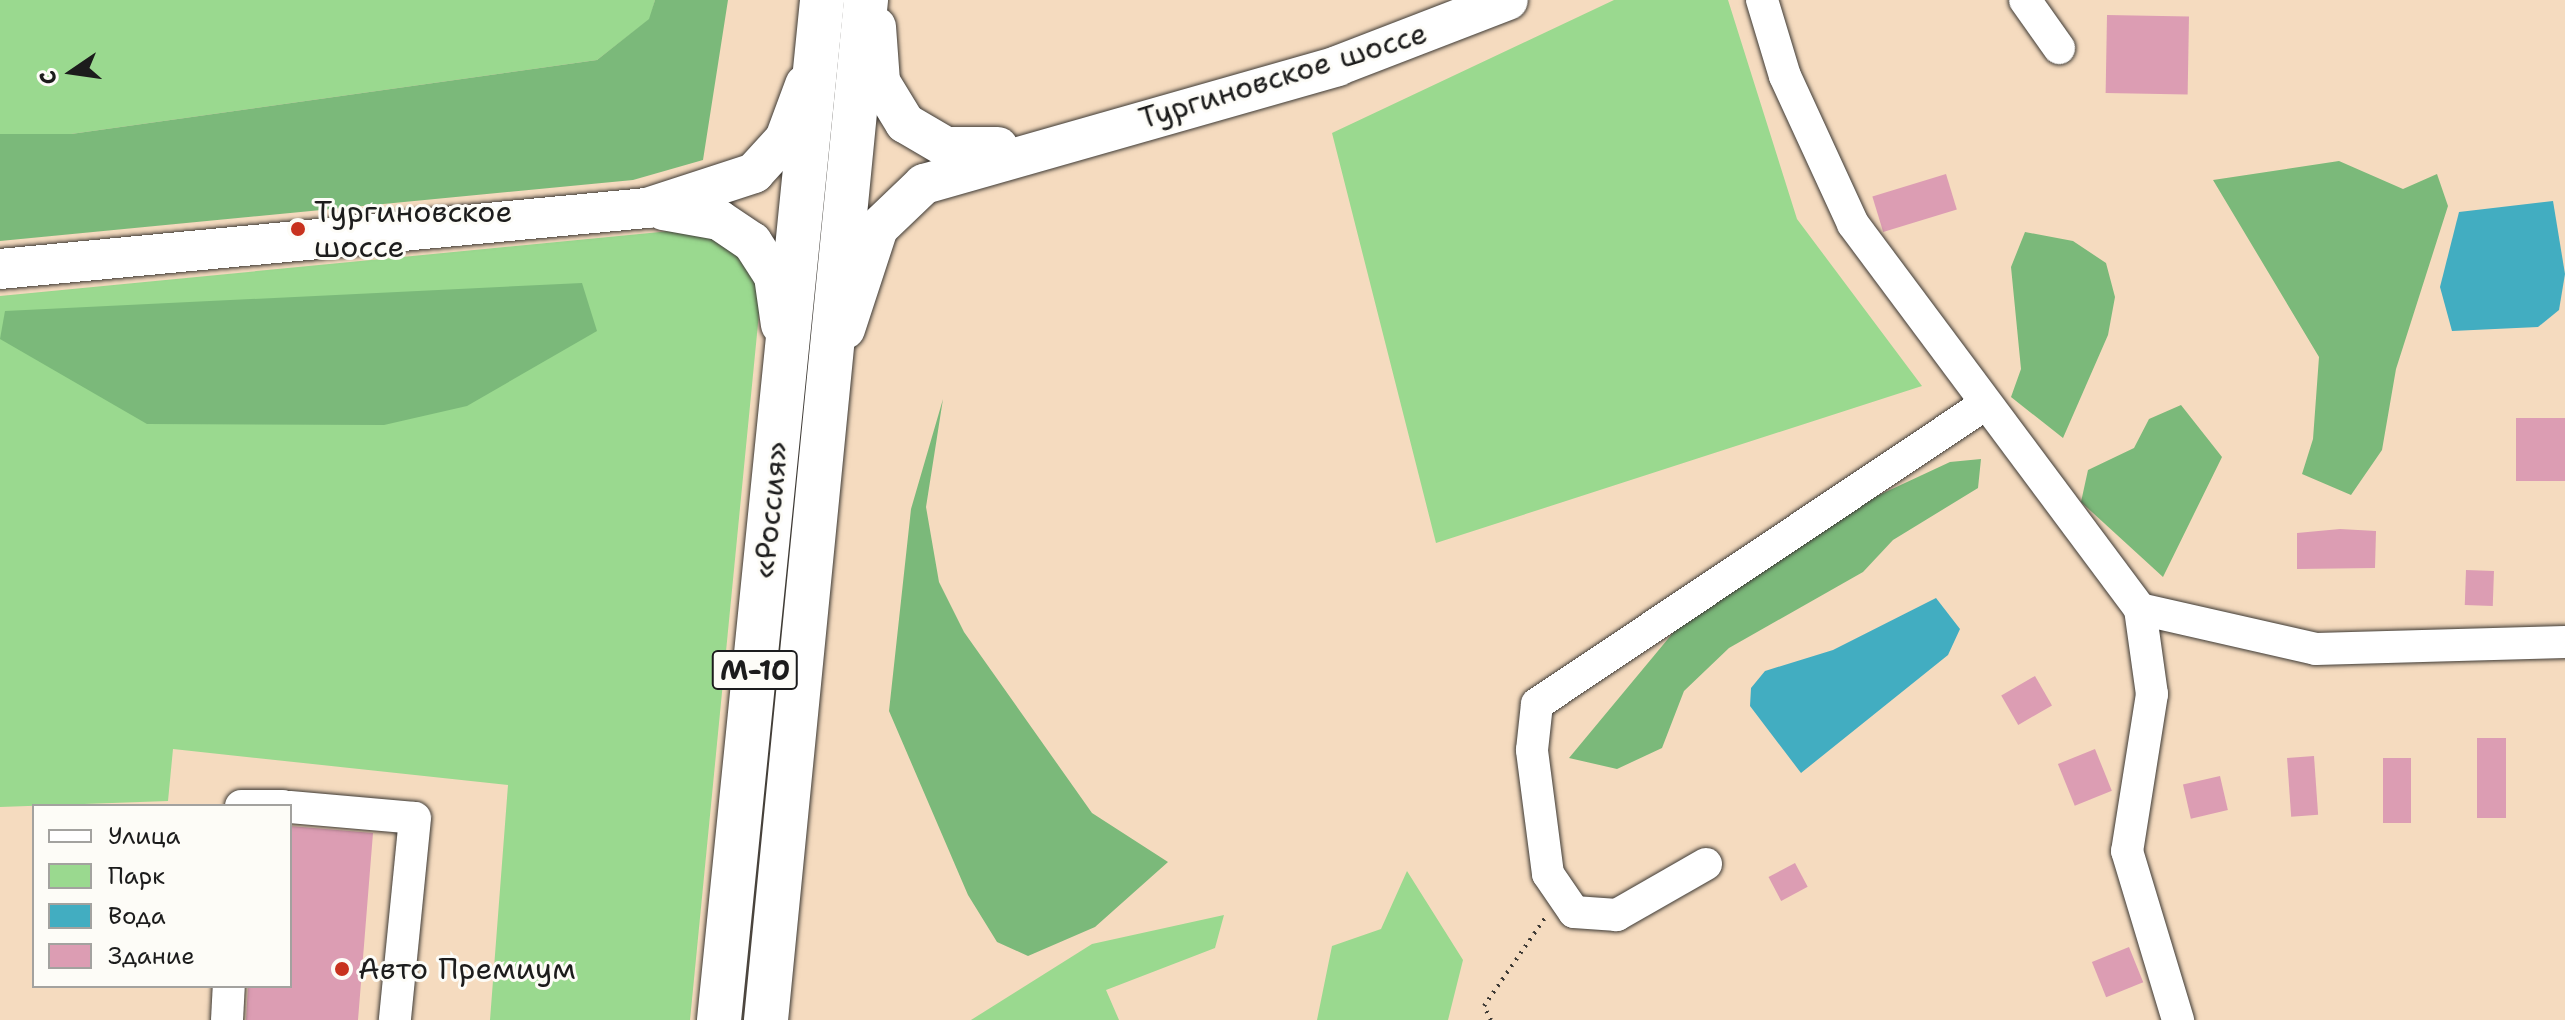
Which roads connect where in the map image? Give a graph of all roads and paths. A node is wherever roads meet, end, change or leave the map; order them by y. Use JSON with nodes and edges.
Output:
{"nodes":[{"id":1,"x":822,"y":0,"type":"edge"},
{"id":2,"x":866,"y":0,"type":"edge"},
{"id":3,"x":873,"y":0,"type":"edge"},
{"id":4,"x":1508,"y":0,"type":"edge"},
{"id":5,"x":1762,"y":0,"type":"edge"},
{"id":6,"x":2025,"y":0,"type":"edge"},
{"id":7,"x":818,"y":47,"type":"junction"},
{"id":8,"x":2059,"y":48,"type":"dead end"},
{"id":9,"x":1054,"y":142,"type":"junction"},
{"id":10,"x":647,"y":208,"type":"junction"},
{"id":11,"x":0,"y":269,"type":"edge"},
{"id":12,"x":785,"y":374,"type":"junction"},
{"id":13,"x":830,"y":378,"type":"junction"},
{"id":14,"x":1984,"y":405,"type":"junction"},
{"id":15,"x":2140,"y":609,"type":"junction"},
{"id":16,"x":2565,"y":642,"type":"edge"},
{"id":17,"x":292,"y":807,"type":"edge"},
{"id":18,"x":1706,"y":864,"type":"dead end"},
{"id":19,"x":1560,"y":897,"type":"junction"},
{"id":20,"x":229,"y":988,"type":"edge"},
{"id":21,"x":227,"y":1020,"type":"edge"},
{"id":22,"x":395,"y":1020,"type":"edge"},
{"id":23,"x":719,"y":1020,"type":"edge"},
{"id":24,"x":766,"y":1020,"type":"edge"},
{"id":25,"x":1491,"y":1020,"type":"edge"},
{"id":26,"x":2178,"y":1020,"type":"edge"}],
"edges":[{"from":1,"to":7,"type":"highway","name":"«Россия»","number":"М-10"},
{"from":2,"to":13,"type":"highway","name":"«Россия»","number":"М-10"},
{"from":3,"to":9,"type":"main road","name":"Тургиновское шоссе"},
{"from":4,"to":9,"type":"main road","name":"Тургиновское шоссе"},
{"from":5,"to":14,"type":"street"},
{"from":6,"to":8,"type":"street"},
{"from":7,"to":10,"type":"main road"},
{"from":7,"to":12,"type":"highway","name":"«Россия»","number":"М-10"},
{"from":9,"to":13,"type":"main road","name":"Тургиновское шоссе"},
{"from":10,"to":11,"type":"main road"},
{"from":10,"to":12,"type":"main road"},
{"from":12,"to":23,"type":"highway","name":"«Россия»","number":"М-10"},
{"from":13,"to":24,"type":"highway","name":"«Россия»","number":"М-10"},
{"from":14,"to":15,"type":"street"},
{"from":14,"to":19,"type":"street"},
{"from":15,"to":16,"type":"street"},
{"from":15,"to":26,"type":"street"},
{"from":17,"to":22,"type":"street"},
{"from":18,"to":19,"type":"street"},
{"from":19,"to":25,"type":"path"},
{"from":20,"to":21,"type":"street"}]}
